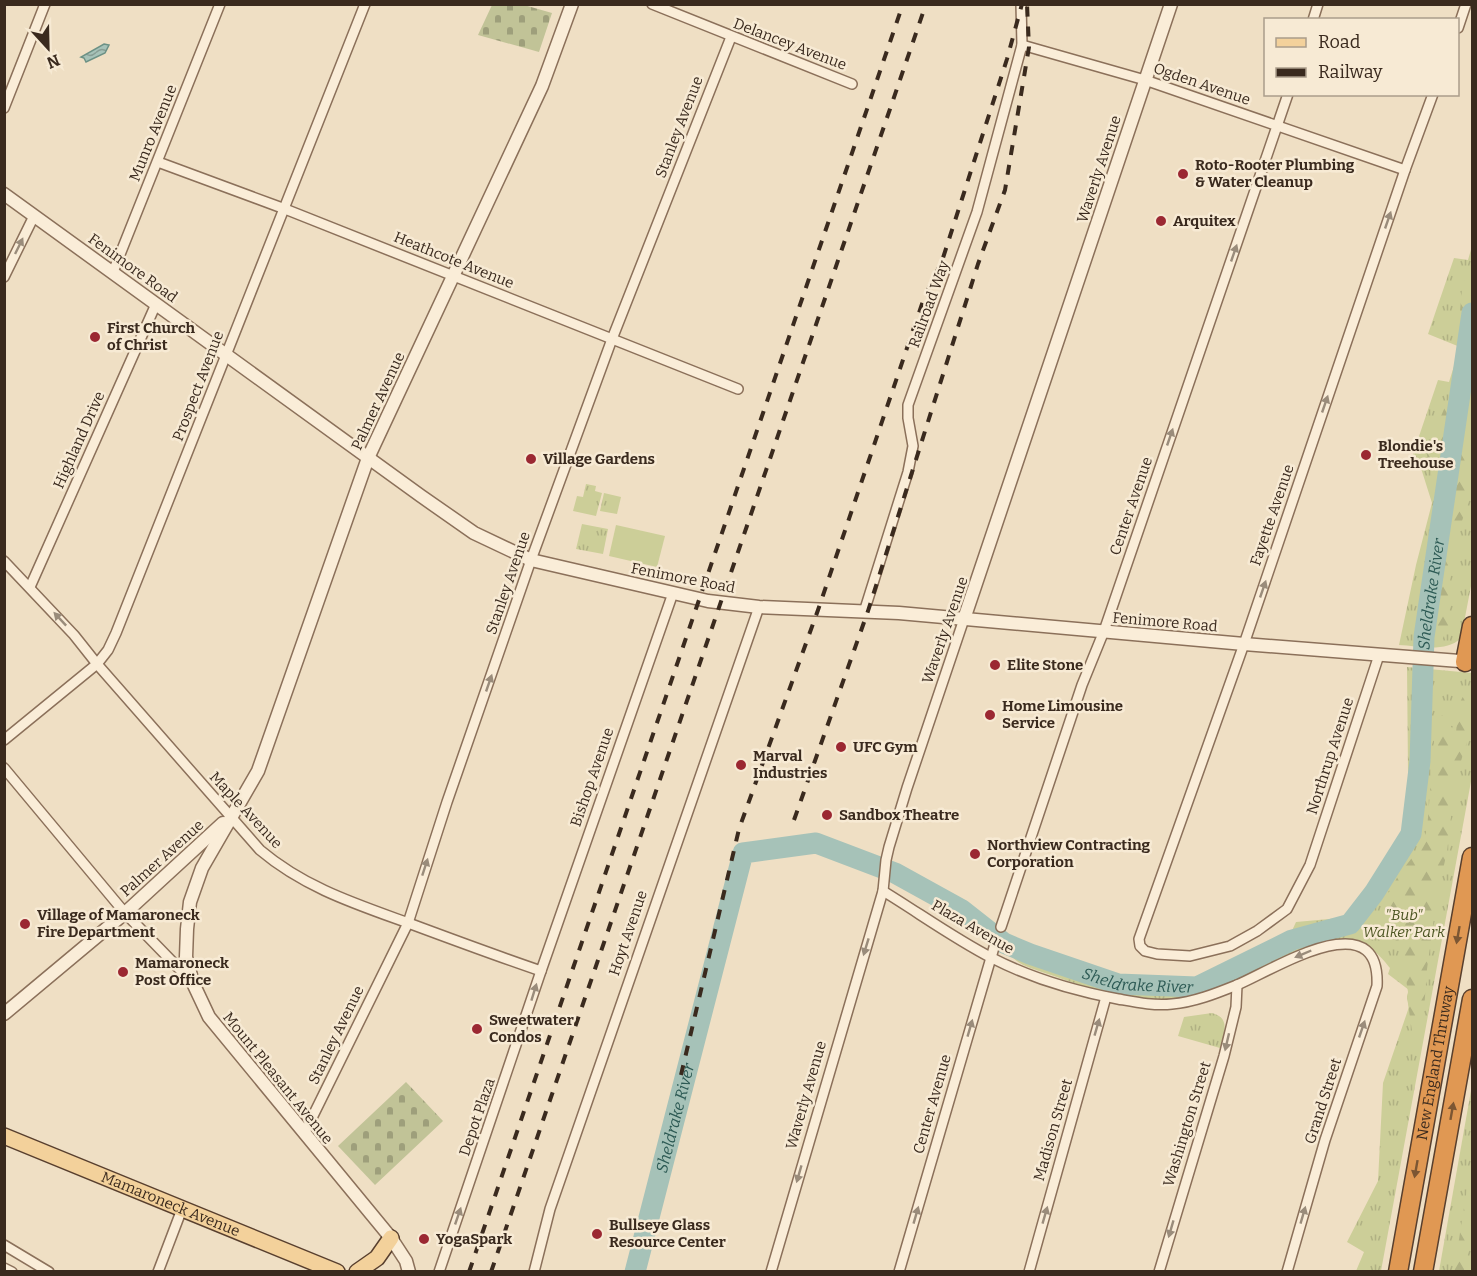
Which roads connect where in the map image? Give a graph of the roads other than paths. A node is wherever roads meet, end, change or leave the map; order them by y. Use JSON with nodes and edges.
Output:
{"nodes":[{"id":1,"x":45,"y":4,"type":"edge"},
{"id":2,"x":220,"y":4,"type":"edge"},
{"id":3,"x":364,"y":4,"type":"edge"},
{"id":4,"x":572,"y":4,"type":"edge"},
{"id":5,"x":652,"y":4,"type":"edge"},
{"id":6,"x":1021,"y":4,"type":"edge"},
{"id":7,"x":1171,"y":4,"type":"edge"},
{"id":8,"x":1466,"y":4,"type":"edge"},
{"id":9,"x":1459,"y":25,"type":"edge"},
{"id":10,"x":731,"y":37,"type":"junction"},
{"id":11,"x":1022,"y":45,"type":"junction"},
{"id":12,"x":1145,"y":80,"type":"junction"},
{"id":13,"x":852,"y":84,"type":"dead end"},
{"id":14,"x":1287,"y":96,"type":"edge"},
{"id":15,"x":1432,"y":96,"type":"edge"},
{"id":16,"x":4,"y":108,"type":"edge"},
{"id":17,"x":1278,"y":126,"type":"junction"},
{"id":18,"x":158,"y":162,"type":"junction"},
{"id":19,"x":1405,"y":171,"type":"junction"},
{"id":20,"x":4,"y":194,"type":"edge"},
{"id":21,"x":285,"y":209,"type":"junction"},
{"id":22,"x":34,"y":216,"type":"junction"},
{"id":23,"x":113,"y":272,"type":"junction"},
{"id":24,"x":453,"y":276,"type":"junction"},
{"id":25,"x":4,"y":277,"type":"edge"},
{"id":26,"x":156,"y":304,"type":"junction"},
{"id":27,"x":612,"y":339,"type":"junction"},
{"id":28,"x":226,"y":354,"type":"junction"},
{"id":29,"x":738,"y":389,"type":"dead end"},
{"id":30,"x":368,"y":458,"type":"junction"},
{"id":31,"x":4,"y":561,"type":"edge"},
{"id":32,"x":531,"y":561,"type":"junction"},
{"id":33,"x":30,"y":587,"type":"junction"},
{"id":34,"x":673,"y":593,"type":"junction"},
{"id":35,"x":759,"y":607,"type":"junction"},
{"id":36,"x":864,"y":612,"type":"junction"},
{"id":37,"x":964,"y":620,"type":"junction"},
{"id":38,"x":1473,"y":626,"type":"edge"},
{"id":39,"x":1104,"y":632,"type":"junction"},
{"id":40,"x":1244,"y":644,"type":"junction"},
{"id":41,"x":1379,"y":655,"type":"junction"},
{"id":42,"x":1469,"y":662,"type":"edge"},
{"id":43,"x":97,"y":664,"type":"junction"},
{"id":44,"x":4,"y":740,"type":"edge"},
{"id":45,"x":4,"y":768,"type":"edge"},
{"id":46,"x":230,"y":817,"type":"junction"},
{"id":47,"x":1473,"y":857,"type":"edge"},
{"id":48,"x":883,"y":891,"type":"junction"},
{"id":49,"x":125,"y":913,"type":"junction"},
{"id":50,"x":408,"y":923,"type":"junction"},
{"id":51,"x":1001,"y":927,"type":"dead end"},
{"id":52,"x":995,"y":945,"type":"dead end"},
{"id":53,"x":1140,"y":946,"type":"joint"},
{"id":54,"x":1359,"y":946,"type":"joint"},
{"id":55,"x":991,"y":957,"type":"junction"},
{"id":56,"x":541,"y":971,"type":"junction"},
{"id":57,"x":193,"y":983,"type":"junction"},
{"id":58,"x":1238,"y":985,"type":"junction"},
{"id":59,"x":1106,"y":996,"type":"junction"},
{"id":60,"x":1473,"y":999,"type":"edge"},
{"id":61,"x":4,"y":1014,"type":"edge"},
{"id":62,"x":304,"y":1134,"type":"junction"},
{"id":63,"x":4,"y":1136,"type":"edge"},
{"id":64,"x":182,"y":1209,"type":"junction"},
{"id":65,"x":391,"y":1238,"type":"junction"},
{"id":66,"x":4,"y":1245,"type":"edge"},
{"id":67,"x":4,"y":1268,"type":"edge"},
{"id":68,"x":12,"y":1272,"type":"edge"},
{"id":69,"x":49,"y":1272,"type":"edge"},
{"id":70,"x":158,"y":1272,"type":"edge"},
{"id":71,"x":337,"y":1272,"type":"edge"},
{"id":72,"x":357,"y":1272,"type":"edge"},
{"id":73,"x":409,"y":1272,"type":"edge"},
{"id":74,"x":439,"y":1272,"type":"edge"},
{"id":75,"x":534,"y":1272,"type":"edge"},
{"id":76,"x":771,"y":1272,"type":"edge"},
{"id":77,"x":899,"y":1272,"type":"edge"},
{"id":78,"x":1029,"y":1272,"type":"edge"},
{"id":79,"x":1159,"y":1272,"type":"edge"},
{"id":80,"x":1287,"y":1272,"type":"edge"},
{"id":81,"x":1398,"y":1272,"type":"edge"},
{"id":82,"x":1423,"y":1272,"type":"edge"}],
"edges":[{"from":1,"to":16,"type":"street"},
{"from":2,"to":18,"type":"street","name":"Munro Avenue"},
{"from":3,"to":21,"type":"street","name":"Prospect Avenue"},
{"from":4,"to":24,"type":"street","name":"Palmer Avenue"},
{"from":5,"to":10,"type":"street","name":"Delancey Avenue"},
{"from":6,"to":11,"type":"street","name":"Railroad Way"},
{"from":7,"to":12,"type":"street","name":"Waverly Avenue"},
{"from":8,"to":9,"type":"street"},
{"from":10,"to":13,"type":"street","name":"Delancey Avenue"},
{"from":10,"to":27,"type":"street","name":"Stanley Avenue"},
{"from":11,"to":12,"type":"street","name":"Ogden Avenue"},
{"from":11,"to":36,"type":"street","name":"Railroad Way"},
{"from":12,"to":17,"type":"street","name":"Ogden Avenue"},
{"from":12,"to":37,"type":"street","name":"Waverly Avenue"},
{"from":14,"to":17,"type":"street","name":"Center Avenue"},
{"from":15,"to":19,"type":"street","name":"Fayette Avenue"},
{"from":17,"to":19,"type":"street","name":"Ogden Avenue"},
{"from":39,"to":17,"type":"street","name":"Center Avenue","one_way":true},
{"from":18,"to":21,"type":"street","name":"Heathcote Avenue"},
{"from":18,"to":23,"type":"street","name":"Munro Avenue"},
{"from":40,"to":19,"type":"street","name":"Fayette Avenue","one_way":true},
{"from":20,"to":22,"type":"street","name":"Fenimore Road"},
{"from":21,"to":24,"type":"street","name":"Heathcote Avenue"},
{"from":21,"to":28,"type":"street","name":"Prospect Avenue"},
{"from":22,"to":23,"type":"street","name":"Fenimore Road"},
{"from":25,"to":22,"type":"street","one_way":true},
{"from":23,"to":26,"type":"street","name":"Fenimore Road"},
{"from":24,"to":27,"type":"street","name":"Heathcote Avenue"},
{"from":24,"to":30,"type":"street","name":"Palmer Avenue"},
{"from":26,"to":28,"type":"street","name":"Fenimore Road"},
{"from":26,"to":33,"type":"street","name":"Highland Drive"},
{"from":27,"to":29,"type":"street","name":"Heathcote Avenue"},
{"from":27,"to":32,"type":"street","name":"Stanley Avenue"},
{"from":28,"to":30,"type":"street","name":"Fenimore Road"},
{"from":28,"to":43,"type":"street","name":"Prospect Avenue"},
{"from":30,"to":32,"type":"street","name":"Fenimore Road"},
{"from":30,"to":46,"type":"street","name":"Palmer Avenue"},
{"from":31,"to":33,"type":"street","name":"Maple Avenue"},
{"from":32,"to":34,"type":"street","name":"Fenimore Road"},
{"from":50,"to":32,"type":"street","name":"Stanley Avenue","one_way":true},
{"from":43,"to":33,"type":"street","name":"Maple Avenue","one_way":true},
{"from":34,"to":35,"type":"street","name":"Fenimore Road"},
{"from":34,"to":56,"type":"street","name":"Bishop Avenue"},
{"from":35,"to":36,"type":"street","name":"Fenimore Road"},
{"from":35,"to":75,"type":"street","name":"Hoyt Avenue"},
{"from":36,"to":37,"type":"street","name":"Fenimore Road"},
{"from":37,"to":39,"type":"street","name":"Fenimore Road"},
{"from":37,"to":48,"type":"street","name":"Waverly Avenue"},
{"from":38,"to":42,"type":"highway"},
{"from":39,"to":40,"type":"street","name":"Fenimore Road"},
{"from":39,"to":51,"type":"street","name":"Center Avenue"},
{"from":40,"to":41,"type":"street","name":"Fenimore Road"},
{"from":40,"to":53,"type":"street","name":"Fayette Avenue"},
{"from":41,"to":42,"type":"street","name":"Fenimore Road"},
{"from":41,"to":53,"type":"street","name":"Northrup Avenue"},
{"from":43,"to":44,"type":"street","name":"Prospect Avenue"},
{"from":43,"to":46,"type":"street","name":"Maple Avenue"},
{"from":45,"to":49,"type":"street","name":"Mount Pleasant Avenue"},
{"from":46,"to":49,"type":"street","name":"Palmer Avenue"},
{"from":46,"to":50,"type":"street","name":"Maple Avenue"},
{"from":46,"to":57,"type":"street","name":"Palmer Avenue"},
{"from":47,"to":81,"type":"highway","name":"New England Thruway","one_way":true},
{"from":48,"to":55,"type":"street","name":"Plaza Avenue"},
{"from":48,"to":76,"type":"street","name":"Waverly Avenue","one_way":true},
{"from":49,"to":57,"type":"street","name":"Mount Pleasant Avenue"},
{"from":49,"to":61,"type":"street","name":"Palmer Avenue"},
{"from":50,"to":56,"type":"street","name":"Maple Avenue"},
{"from":50,"to":62,"type":"street","name":"Stanley Avenue"},
{"from":52,"to":55,"type":"street","name":"Center Avenue"},
{"from":54,"to":58,"type":"street","name":"Plaza Avenue","one_way":true},
{"from":80,"to":54,"type":"street","name":"Grand Street","one_way":true},
{"from":55,"to":59,"type":"street","name":"Plaza Avenue"},
{"from":77,"to":55,"type":"street","name":"Center Avenue","one_way":true},
{"from":74,"to":56,"type":"street","name":"Depot Plaza","one_way":true},
{"from":57,"to":62,"type":"street","name":"Mount Pleasant Avenue"},
{"from":58,"to":59,"type":"street","name":"Plaza Avenue"},
{"from":58,"to":79,"type":"street","name":"Washington Street","one_way":true},
{"from":78,"to":59,"type":"street","name":"Madison Street","one_way":true},
{"from":82,"to":60,"type":"highway","name":"New England Thruway","one_way":true},
{"from":62,"to":65,"type":"street","name":"Mount Pleasant Avenue"},
{"from":63,"to":64,"type":"main road","name":"Mamaroneck Avenue"},
{"from":64,"to":70,"type":"street"},
{"from":64,"to":71,"type":"main road","name":"Mamaroneck Avenue"},
{"from":65,"to":72,"type":"main road"},
{"from":65,"to":73,"type":"street","name":"Mount Pleasant Avenue"},
{"from":66,"to":69,"type":"street"},
{"from":67,"to":68,"type":"street"}]}
